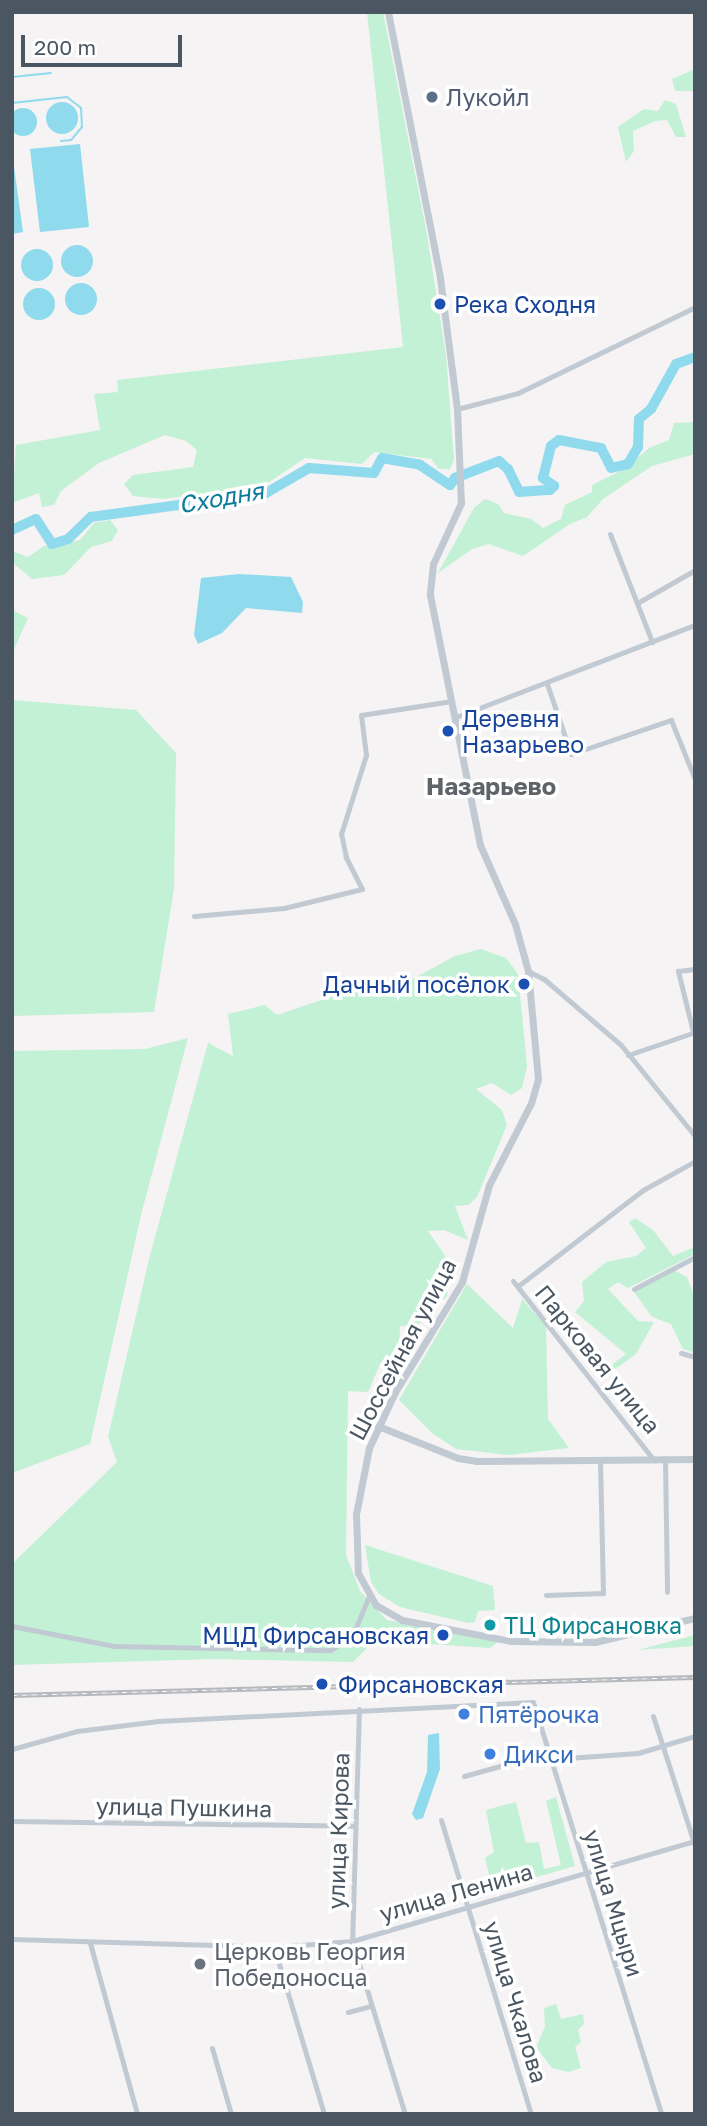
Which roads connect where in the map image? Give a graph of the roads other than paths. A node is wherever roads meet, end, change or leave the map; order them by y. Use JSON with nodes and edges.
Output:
{"nodes":[{"id":1,"x":388,"y":12,"type":"edge"},
{"id":2,"x":695,"y":307,"type":"edge"},
{"id":3,"x":457,"y":409,"type":"junction"},
{"id":4,"x":610,"y":534,"type":"dead end"},
{"id":5,"x":695,"y":570,"type":"edge"},
{"id":6,"x":639,"y":602,"type":"junction"},
{"id":7,"x":695,"y":625,"type":"edge"},
{"id":8,"x":652,"y":642,"type":"junction"},
{"id":9,"x":547,"y":684,"type":"junction"},
{"id":10,"x":452,"y":701,"type":"junction"},
{"id":11,"x":456,"y":718,"type":"junction"},
{"id":12,"x":694,"y":777,"type":"edge"},
{"id":13,"x":194,"y":916,"type":"dead end"},
{"id":14,"x":695,"y":969,"type":"edge"},
{"id":15,"x":528,"y":971,"type":"junction"},
{"id":16,"x":694,"y":1032,"type":"edge"},
{"id":17,"x":628,"y":1055,"type":"junction"},
{"id":18,"x":695,"y":1136,"type":"edge"},
{"id":19,"x":695,"y":1161,"type":"edge"},
{"id":20,"x":695,"y":1257,"type":"edge"},
{"id":21,"x":513,"y":1281,"type":"dead end"},
{"id":22,"x":518,"y":1286,"type":"junction"},
{"id":23,"x":635,"y":1289,"type":"dead end"},
{"id":24,"x":681,"y":1353,"type":"dead end"},
{"id":25,"x":695,"y":1357,"type":"edge"},
{"id":26,"x":378,"y":1426,"type":"junction"},
{"id":27,"x":695,"y":1459,"type":"edge"},
{"id":28,"x":600,"y":1460,"type":"junction"},
{"id":29,"x":654,"y":1460,"type":"junction"},
{"id":30,"x":665,"y":1460,"type":"junction"},
{"id":31,"x":667,"y":1592,"type":"dead end"},
{"id":32,"x":546,"y":1595,"type":"dead end"},
{"id":33,"x":369,"y":1596,"type":"junction"},
{"id":34,"x":695,"y":1618,"type":"edge"},
{"id":35,"x":12,"y":1626,"type":"edge"},
{"id":36,"x":359,"y":1709,"type":"junction"},
{"id":37,"x":653,"y":1716,"type":"dead end"},
{"id":38,"x":695,"y":1736,"type":"edge"},
{"id":39,"x":662,"y":1747,"type":"junction"},
{"id":40,"x":12,"y":1749,"type":"edge"},
{"id":41,"x":552,"y":1756,"type":"junction"},
{"id":42,"x":464,"y":1776,"type":"dead end"},
{"id":43,"x":441,"y":1820,"type":"dead end"},
{"id":44,"x":12,"y":1821,"type":"edge"},
{"id":45,"x":354,"y":1826,"type":"junction"},
{"id":46,"x":694,"y":1843,"type":"edge"},
{"id":47,"x":585,"y":1872,"type":"junction"},
{"id":48,"x":468,"y":1906,"type":"junction"},
{"id":49,"x":12,"y":1940,"type":"edge"},
{"id":50,"x":352,"y":1941,"type":"junction"},
{"id":51,"x":90,"y":1943,"type":"junction"},
{"id":52,"x":274,"y":1947,"type":"junction"},
{"id":53,"x":370,"y":2006,"type":"junction"},
{"id":54,"x":348,"y":2012,"type":"dead end"},
{"id":55,"x":212,"y":2048,"type":"dead end"},
{"id":56,"x":137,"y":2114,"type":"edge"},
{"id":57,"x":232,"y":2114,"type":"edge"},
{"id":58,"x":324,"y":2114,"type":"edge"},
{"id":59,"x":405,"y":2114,"type":"edge"},
{"id":60,"x":531,"y":2114,"type":"edge"},
{"id":61,"x":661,"y":2114,"type":"edge"}],
"edges":[{"from":1,"to":3,"type":"street","name":"Шоссейная улица"},
{"from":2,"to":3,"type":"street"},
{"from":3,"to":10,"type":"street","name":"Шоссейная улица"},
{"from":4,"to":6,"type":"street"},
{"from":5,"to":6,"type":"street"},
{"from":6,"to":8,"type":"street"},
{"from":7,"to":8,"type":"street"},
{"from":8,"to":9,"type":"street"},
{"from":9,"to":11,"type":"street"},
{"from":9,"to":12,"type":"street"},
{"from":10,"to":11,"type":"street","name":"Шоссейная улица"},
{"from":10,"to":13,"type":"street"},
{"from":11,"to":15,"type":"street","name":"Шоссейная улица"},
{"from":14,"to":16,"type":"street"},
{"from":15,"to":17,"type":"street"},
{"from":15,"to":26,"type":"street","name":"Шоссейная улица"},
{"from":16,"to":17,"type":"street"},
{"from":17,"to":18,"type":"street"},
{"from":19,"to":22,"type":"street"},
{"from":20,"to":23,"type":"street"},
{"from":21,"to":22,"type":"street","name":"Парковая улица"},
{"from":22,"to":29,"type":"street","name":"Парковая улица"},
{"from":24,"to":25,"type":"street"},
{"from":26,"to":28,"type":"street"},
{"from":26,"to":33,"type":"street","name":"Шоссейная улица"},
{"from":27,"to":30,"type":"street"},
{"from":28,"to":29,"type":"street"},
{"from":28,"to":32,"type":"street"},
{"from":29,"to":30,"type":"street"},
{"from":30,"to":31,"type":"street"},
{"from":33,"to":34,"type":"street"},
{"from":33,"to":35,"type":"street"},
{"from":36,"to":40,"type":"street"},
{"from":36,"to":41,"type":"street","name":"улица Мцыри"},
{"from":36,"to":45,"type":"street","name":"улица Кирова"},
{"from":37,"to":39,"type":"street"},
{"from":38,"to":39,"type":"street"},
{"from":39,"to":41,"type":"street"},
{"from":39,"to":46,"type":"street"},
{"from":41,"to":42,"type":"street"},
{"from":41,"to":47,"type":"street","name":"улица Мцыри"},
{"from":43,"to":48,"type":"street","name":"улица Чкалова"},
{"from":44,"to":45,"type":"street","name":"улица Пушкина"},
{"from":45,"to":50,"type":"street","name":"улица Кирова"},
{"from":46,"to":47,"type":"street","name":"улица Ленина"},
{"from":47,"to":48,"type":"street","name":"улица Ленина"},
{"from":47,"to":61,"type":"street","name":"улица Мцыри"},
{"from":48,"to":50,"type":"street","name":"улица Ленина"},
{"from":48,"to":60,"type":"street","name":"улица Чкалова"},
{"from":49,"to":51,"type":"street","name":"улица Ленина"},
{"from":50,"to":52,"type":"street","name":"улица Ленина"},
{"from":50,"to":53,"type":"street","name":"улица Кирова"},
{"from":51,"to":52,"type":"street","name":"улица Ленина"},
{"from":51,"to":56,"type":"street"},
{"from":52,"to":58,"type":"street"},
{"from":53,"to":54,"type":"street"},
{"from":53,"to":59,"type":"street","name":"улица Кирова"},
{"from":55,"to":57,"type":"street"}]}
